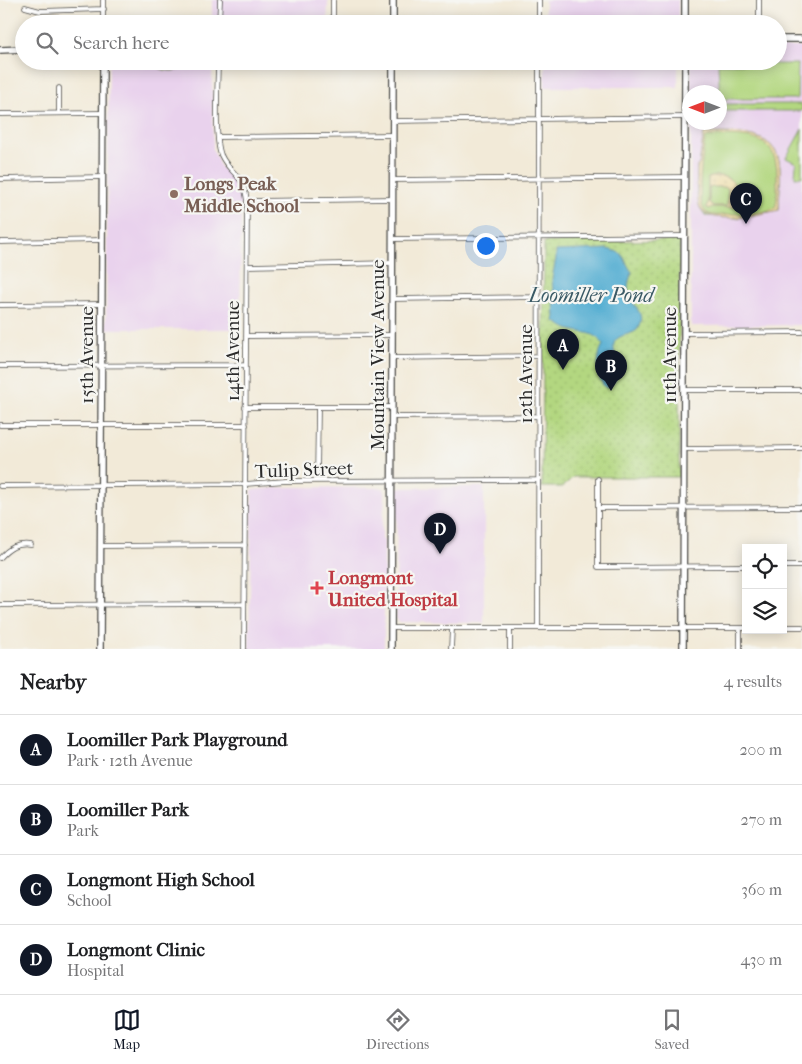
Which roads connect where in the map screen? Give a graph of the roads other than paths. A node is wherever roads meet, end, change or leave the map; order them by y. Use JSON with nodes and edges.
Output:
{"nodes":[{"id":1,"x":103,"y":0,"type":"edge"},
{"id":2,"x":220,"y":0,"type":"edge"},
{"id":3,"x":333,"y":0,"type":"edge"},
{"id":4,"x":393,"y":0,"type":"edge"},
{"id":5,"x":539,"y":0,"type":"edge"},
{"id":6,"x":685,"y":0,"type":"edge"},
{"id":7,"x":759,"y":0,"type":"edge"},
{"id":8,"x":25,"y":7,"type":"dead end"},
{"id":9,"x":104,"y":9,"type":"junction"},
{"id":10,"x":104,"y":15,"type":"edge"},
{"id":11,"x":219,"y":15,"type":"edge"},
{"id":12,"x":333,"y":15,"type":"edge"},
{"id":13,"x":393,"y":15,"type":"edge"},
{"id":14,"x":539,"y":15,"type":"edge"},
{"id":15,"x":685,"y":15,"type":"edge"},
{"id":16,"x":759,"y":15,"type":"edge"},
{"id":17,"x":787,"y":39,"type":"edge"},
{"id":18,"x":802,"y":39,"type":"edge"},
{"id":19,"x":15,"y":49,"type":"edge"},
{"id":20,"x":0,"y":50,"type":"edge"},
{"id":21,"x":103,"y":70,"type":"edge"},
{"id":22,"x":218,"y":70,"type":"edge"},
{"id":23,"x":393,"y":70,"type":"edge"},
{"id":24,"x":539,"y":70,"type":"edge"},
{"id":25,"x":685,"y":70,"type":"edge"},
{"id":26,"x":685,"y":85,"type":"edge"},
{"id":27,"x":59,"y":88,"type":"dead end"},
{"id":28,"x":59,"y":113,"type":"junction"},
{"id":29,"x":103,"y":113,"type":"junction"},
{"id":30,"x":0,"y":114,"type":"edge"},
{"id":31,"x":682,"y":117,"type":"edge"},
{"id":32,"x":539,"y":119,"type":"junction"},
{"id":33,"x":393,"y":121,"type":"junction"},
{"id":34,"x":685,"y":130,"type":"edge"},
{"id":35,"x":393,"y":135,"type":"junction"},
{"id":36,"x":218,"y":137,"type":"junction"},
{"id":37,"x":102,"y":177,"type":"junction"},
{"id":38,"x":685,"y":177,"type":"junction"},
{"id":39,"x":539,"y":178,"type":"junction"},
{"id":40,"x":0,"y":179,"type":"edge"},
{"id":41,"x":393,"y":180,"type":"junction"},
{"id":42,"x":392,"y":199,"type":"junction"},
{"id":43,"x":247,"y":201,"type":"junction"},
{"id":44,"x":685,"y":236,"type":"junction"},
{"id":45,"x":539,"y":238,"type":"junction"},
{"id":46,"x":392,"y":239,"type":"junction"},
{"id":47,"x":102,"y":240,"type":"junction"},
{"id":48,"x":0,"y":242,"type":"edge"},
{"id":49,"x":392,"y":263,"type":"junction"},
{"id":50,"x":246,"y":266,"type":"junction"},
{"id":51,"x":538,"y":297,"type":"junction"},
{"id":52,"x":392,"y":299,"type":"junction"},
{"id":53,"x":101,"y":304,"type":"junction"},
{"id":54,"x":0,"y":305,"type":"edge"},
{"id":55,"x":802,"y":332,"type":"edge"},
{"id":56,"x":684,"y":333,"type":"junction"},
{"id":57,"x":246,"y":336,"type":"junction"},
{"id":58,"x":392,"y":336,"type":"junction"},
{"id":59,"x":538,"y":356,"type":"junction"},
{"id":60,"x":392,"y":358,"type":"junction"},
{"id":61,"x":101,"y":365,"type":"junction"},
{"id":62,"x":246,"y":365,"type":"junction"},
{"id":63,"x":0,"y":366,"type":"edge"},
{"id":64,"x":684,"y":390,"type":"junction"},
{"id":65,"x":802,"y":390,"type":"edge"},
{"id":66,"x":246,"y":407,"type":"junction"},
{"id":67,"x":318,"y":407,"type":"junction"},
{"id":68,"x":392,"y":408,"type":"junction"},
{"id":69,"x":538,"y":416,"type":"junction"},
{"id":70,"x":392,"y":418,"type":"junction"},
{"id":71,"x":0,"y":425,"type":"edge"},
{"id":72,"x":101,"y":425,"type":"junction"},
{"id":73,"x":246,"y":425,"type":"junction"},
{"id":74,"x":802,"y":448,"type":"edge"},
{"id":75,"x":684,"y":449,"type":"junction"},
{"id":76,"x":598,"y":479,"type":"dead end"},
{"id":77,"x":538,"y":480,"type":"junction"},
{"id":78,"x":317,"y":481,"type":"junction"},
{"id":79,"x":391,"y":481,"type":"junction"},
{"id":80,"x":245,"y":484,"type":"junction"},
{"id":81,"x":100,"y":485,"type":"junction"},
{"id":82,"x":0,"y":486,"type":"edge"},
{"id":83,"x":598,"y":508,"type":"junction"},
{"id":84,"x":683,"y":508,"type":"junction"},
{"id":85,"x":802,"y":508,"type":"edge"},
{"id":86,"x":31,"y":545,"type":"dead end"},
{"id":87,"x":245,"y":545,"type":"junction"},
{"id":88,"x":100,"y":546,"type":"junction"},
{"id":89,"x":0,"y":558,"type":"edge"},
{"id":90,"x":742,"y":566,"type":"edge"},
{"id":91,"x":787,"y":566,"type":"edge"},
{"id":92,"x":802,"y":566,"type":"edge"},
{"id":93,"x":683,"y":567,"type":"junction"},
{"id":94,"x":100,"y":604,"type":"junction"},
{"id":95,"x":244,"y":604,"type":"junction"},
{"id":96,"x":0,"y":605,"type":"edge"},
{"id":97,"x":538,"y":627,"type":"junction"},
{"id":98,"x":802,"y":627,"type":"edge"},
{"id":99,"x":391,"y":628,"type":"junction"},
{"id":100,"x":452,"y":628,"type":"junction"},
{"id":101,"x":510,"y":628,"type":"junction"},
{"id":102,"x":683,"y":628,"type":"junction"},
{"id":103,"x":740,"y":628,"type":"joint"},
{"id":104,"x":787,"y":628,"type":"edge"},
{"id":105,"x":100,"y":649,"type":"edge"},
{"id":106,"x":244,"y":649,"type":"edge"},
{"id":107,"x":391,"y":649,"type":"edge"},
{"id":108,"x":451,"y":649,"type":"edge"},
{"id":109,"x":510,"y":649,"type":"edge"},
{"id":110,"x":683,"y":649,"type":"edge"},
{"id":111,"x":740,"y":649,"type":"edge"}],
"edges":[{"from":1,"to":9,"type":"street"},
{"from":2,"to":11,"type":"street"},
{"from":3,"to":12,"type":"street"},
{"from":4,"to":13,"type":"street"},
{"from":5,"to":14,"type":"street"},
{"from":6,"to":15,"type":"street"},
{"from":7,"to":16,"type":"street"},
{"from":8,"to":9,"type":"street"},
{"from":9,"to":10,"type":"street"},
{"from":17,"to":18,"type":"street"},
{"from":19,"to":20,"type":"street"},
{"from":21,"to":29,"type":"street","name":"15th Avenue"},
{"from":22,"to":36,"type":"street","name":"14th Avenue"},
{"from":23,"to":33,"type":"street","name":"Mountain View Avenue"},
{"from":24,"to":32,"type":"street","name":"12th Avenue"},
{"from":25,"to":26,"type":"street","name":"11th Avenue"},
{"from":27,"to":28,"type":"street"},
{"from":28,"to":29,"type":"street"},
{"from":28,"to":30,"type":"street"},
{"from":29,"to":37,"type":"street","name":"15th Avenue"},
{"from":31,"to":32,"type":"street"},
{"from":32,"to":33,"type":"street"},
{"from":32,"to":39,"type":"street","name":"12th Avenue"},
{"from":33,"to":35,"type":"street","name":"Mountain View Avenue"},
{"from":34,"to":38,"type":"street","name":"11th Avenue"},
{"from":35,"to":36,"type":"street"},
{"from":35,"to":41,"type":"street","name":"Mountain View Avenue"},
{"from":36,"to":43,"type":"street","name":"14th Avenue"},
{"from":37,"to":40,"type":"street"},
{"from":37,"to":47,"type":"street","name":"15th Avenue"},
{"from":38,"to":39,"type":"street"},
{"from":38,"to":44,"type":"street","name":"11th Avenue"},
{"from":39,"to":41,"type":"street"},
{"from":39,"to":45,"type":"street","name":"12th Avenue"},
{"from":41,"to":42,"type":"street","name":"Mountain View Avenue"},
{"from":42,"to":43,"type":"street"},
{"from":42,"to":46,"type":"street","name":"Mountain View Avenue"},
{"from":43,"to":50,"type":"street","name":"14th Avenue"},
{"from":44,"to":45,"type":"street"},
{"from":44,"to":56,"type":"street","name":"11th Avenue"},
{"from":45,"to":46,"type":"street"},
{"from":45,"to":51,"type":"street","name":"12th Avenue"},
{"from":46,"to":49,"type":"street","name":"Mountain View Avenue"},
{"from":47,"to":48,"type":"street"},
{"from":47,"to":53,"type":"street","name":"15th Avenue"},
{"from":49,"to":50,"type":"street"},
{"from":49,"to":52,"type":"street","name":"Mountain View Avenue"},
{"from":50,"to":57,"type":"street","name":"14th Avenue"},
{"from":51,"to":52,"type":"street"},
{"from":51,"to":59,"type":"street","name":"12th Avenue"},
{"from":52,"to":58,"type":"street","name":"Mountain View Avenue"},
{"from":53,"to":54,"type":"street"},
{"from":53,"to":61,"type":"street","name":"15th Avenue"},
{"from":55,"to":56,"type":"street"},
{"from":56,"to":64,"type":"street","name":"11th Avenue"},
{"from":57,"to":58,"type":"street"},
{"from":57,"to":62,"type":"street","name":"14th Avenue"},
{"from":58,"to":60,"type":"street","name":"Mountain View Avenue"},
{"from":59,"to":60,"type":"street"},
{"from":59,"to":69,"type":"street","name":"12th Avenue"},
{"from":60,"to":68,"type":"street","name":"Mountain View Avenue"},
{"from":61,"to":62,"type":"street"},
{"from":61,"to":63,"type":"street"},
{"from":61,"to":72,"type":"street","name":"15th Avenue"},
{"from":62,"to":66,"type":"street","name":"14th Avenue"},
{"from":64,"to":65,"type":"street"},
{"from":64,"to":75,"type":"street","name":"11th Avenue"},
{"from":66,"to":67,"type":"street"},
{"from":66,"to":73,"type":"street","name":"14th Avenue"},
{"from":67,"to":68,"type":"street"},
{"from":67,"to":78,"type":"street"},
{"from":68,"to":70,"type":"street","name":"Mountain View Avenue"},
{"from":69,"to":70,"type":"street"},
{"from":69,"to":77,"type":"street","name":"12th Avenue"},
{"from":70,"to":79,"type":"street","name":"Mountain View Avenue"},
{"from":71,"to":72,"type":"street"},
{"from":72,"to":73,"type":"street"},
{"from":72,"to":81,"type":"street","name":"15th Avenue"},
{"from":73,"to":80,"type":"street","name":"14th Avenue"},
{"from":74,"to":75,"type":"street"},
{"from":75,"to":84,"type":"street","name":"11th Avenue"},
{"from":76,"to":83,"type":"street"},
{"from":77,"to":79,"type":"street","name":"Tulip Street"},
{"from":77,"to":97,"type":"street","name":"12th Avenue"},
{"from":78,"to":79,"type":"street","name":"Tulip Street"},
{"from":78,"to":80,"type":"street","name":"Tulip Street"},
{"from":79,"to":99,"type":"street","name":"Mountain View Avenue"},
{"from":80,"to":81,"type":"street","name":"Tulip Street"},
{"from":80,"to":87,"type":"street","name":"14th Avenue"},
{"from":81,"to":82,"type":"street","name":"Tulip Street"},
{"from":81,"to":88,"type":"street","name":"15th Avenue"},
{"from":83,"to":84,"type":"street"},
{"from":83,"to":93,"type":"street"},
{"from":84,"to":85,"type":"street"},
{"from":84,"to":93,"type":"street","name":"11th Avenue"},
{"from":86,"to":89,"type":"street"},
{"from":87,"to":88,"type":"street"},
{"from":87,"to":95,"type":"street","name":"14th Avenue"},
{"from":88,"to":94,"type":"street","name":"15th Avenue"},
{"from":90,"to":93,"type":"street"},
{"from":91,"to":92,"type":"street"},
{"from":93,"to":102,"type":"street","name":"11th Avenue"},
{"from":94,"to":95,"type":"street"},
{"from":94,"to":96,"type":"street"},
{"from":94,"to":105,"type":"street","name":"15th Avenue"},
{"from":95,"to":106,"type":"street","name":"14th Avenue"},
{"from":97,"to":101,"type":"street"},
{"from":97,"to":102,"type":"street"},
{"from":98,"to":104,"type":"street"},
{"from":99,"to":100,"type":"street"},
{"from":99,"to":107,"type":"street","name":"Mountain View Avenue"},
{"from":100,"to":101,"type":"street"},
{"from":100,"to":108,"type":"street"},
{"from":101,"to":109,"type":"street"},
{"from":102,"to":103,"type":"street"},
{"from":102,"to":110,"type":"street","name":"11th Avenue"},
{"from":103,"to":111,"type":"street"}]}
